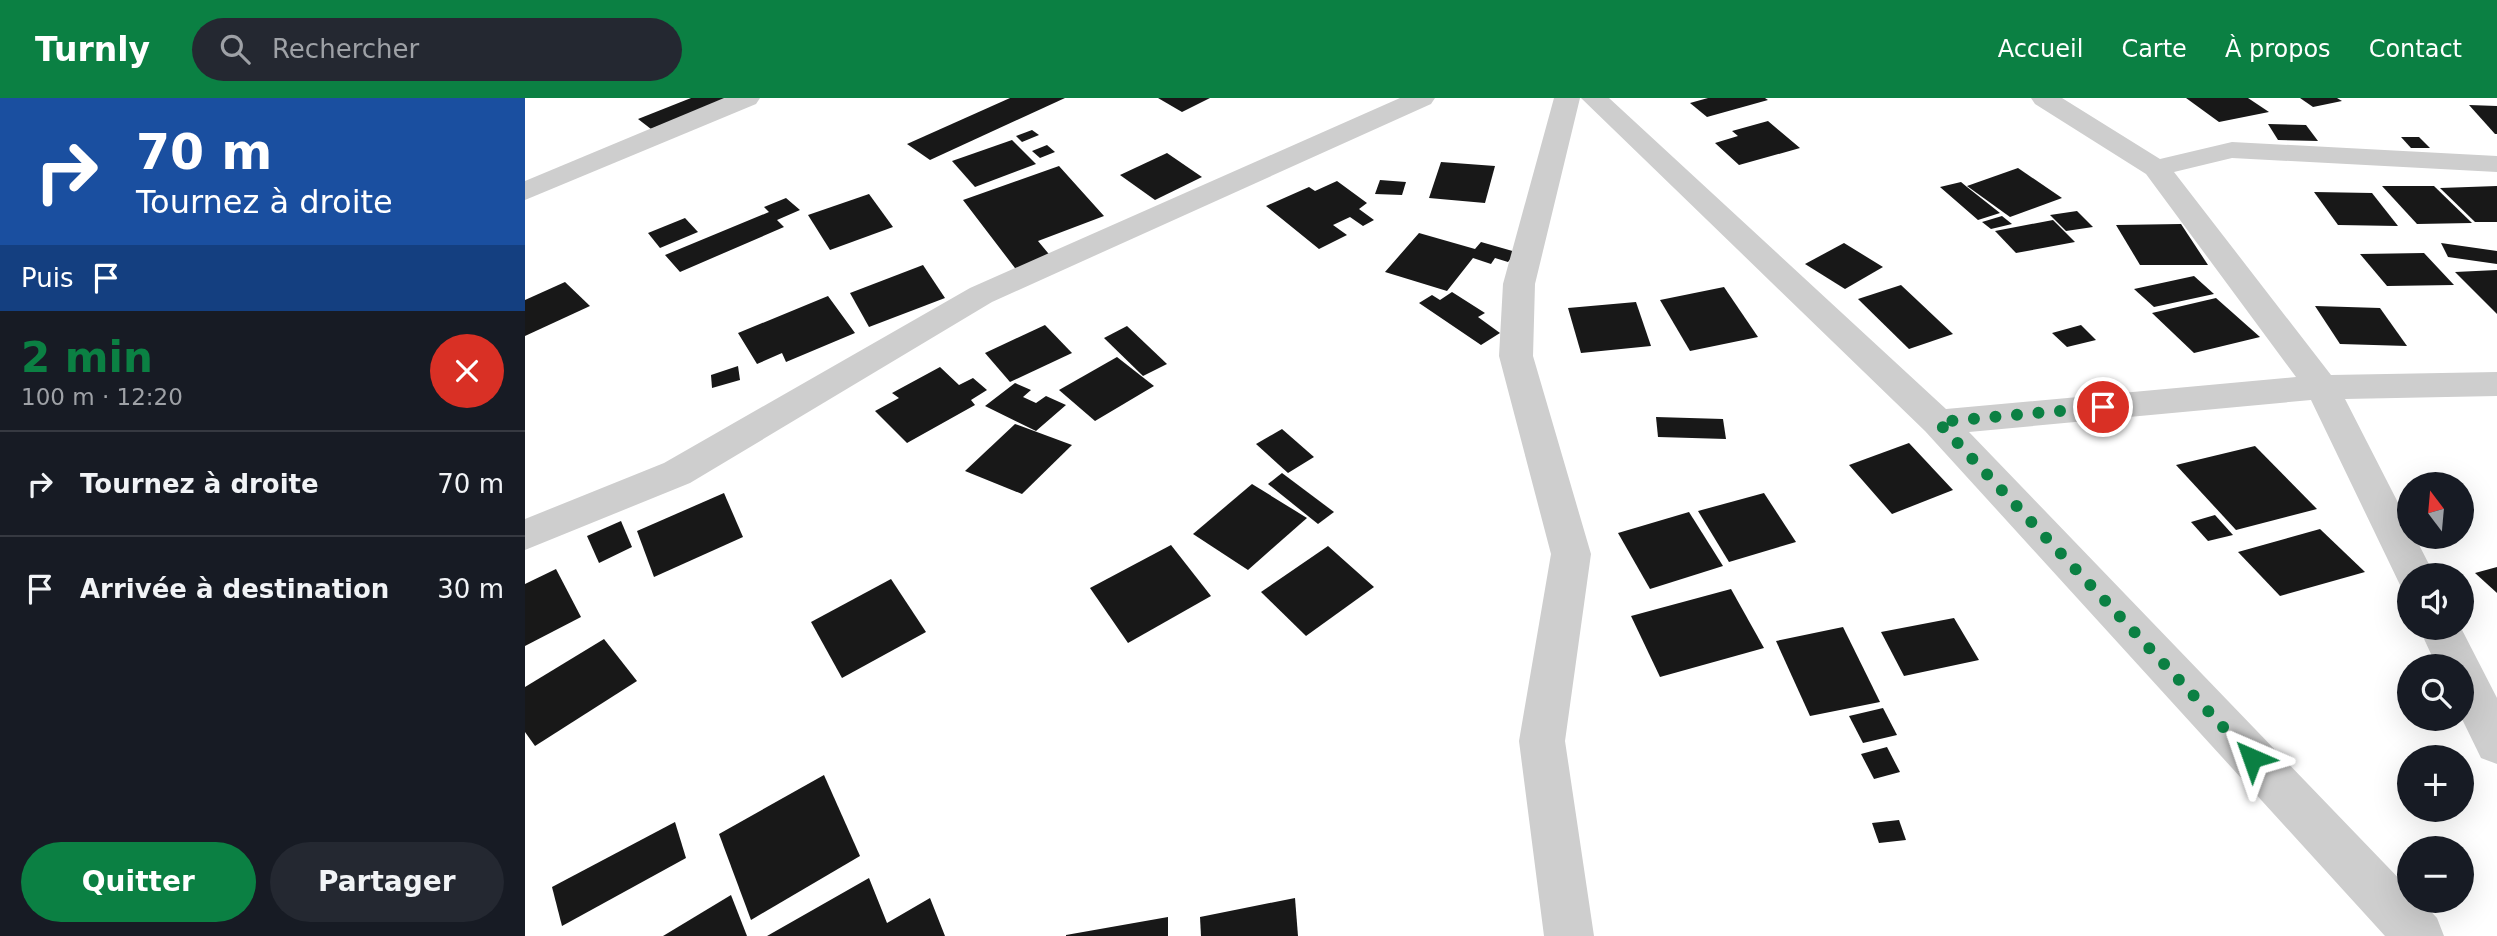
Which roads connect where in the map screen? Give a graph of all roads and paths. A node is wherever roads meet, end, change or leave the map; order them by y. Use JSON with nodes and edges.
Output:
{"nodes":[{"id":1,"x":747,"y":98,"type":"edge"},
{"id":2,"x":1422,"y":98,"type":"edge"},
{"id":3,"x":1567,"y":98,"type":"edge"},
{"id":4,"x":1594,"y":98,"type":"edge"},
{"id":5,"x":2043,"y":98,"type":"edge"},
{"id":6,"x":2497,"y":164,"type":"edge"},
{"id":7,"x":2156,"y":168,"type":"junction"},
{"id":8,"x":528,"y":185,"type":"edge"},
{"id":9,"x":2497,"y":384,"type":"edge"},
{"id":10,"x":2322,"y":387,"type":"junction"},
{"id":11,"x":1938,"y":422,"type":"junction"},
{"id":12,"x":525,"y":535,"type":"edge"},
{"id":13,"x":2409,"y":563,"type":"edge"},
{"id":14,"x":2474,"y":697,"type":"edge"},
{"id":15,"x":2497,"y":744,"type":"edge"},
{"id":16,"x":1569,"y":936,"type":"edge"},
{"id":17,"x":2419,"y":936,"type":"edge"}],
"edges":[{"from":1,"to":8,"type":"street"},
{"from":2,"to":12,"type":"street"},
{"from":3,"to":16,"type":"street"},
{"from":4,"to":11,"type":"street"},
{"from":5,"to":7,"type":"street"},
{"from":6,"to":7,"type":"street"},
{"from":7,"to":10,"type":"street"},
{"from":9,"to":10,"type":"street"},
{"from":10,"to":11,"type":"street"},
{"from":10,"to":13,"type":"street"},
{"from":11,"to":17,"type":"street"},
{"from":14,"to":15,"type":"street"}]}
